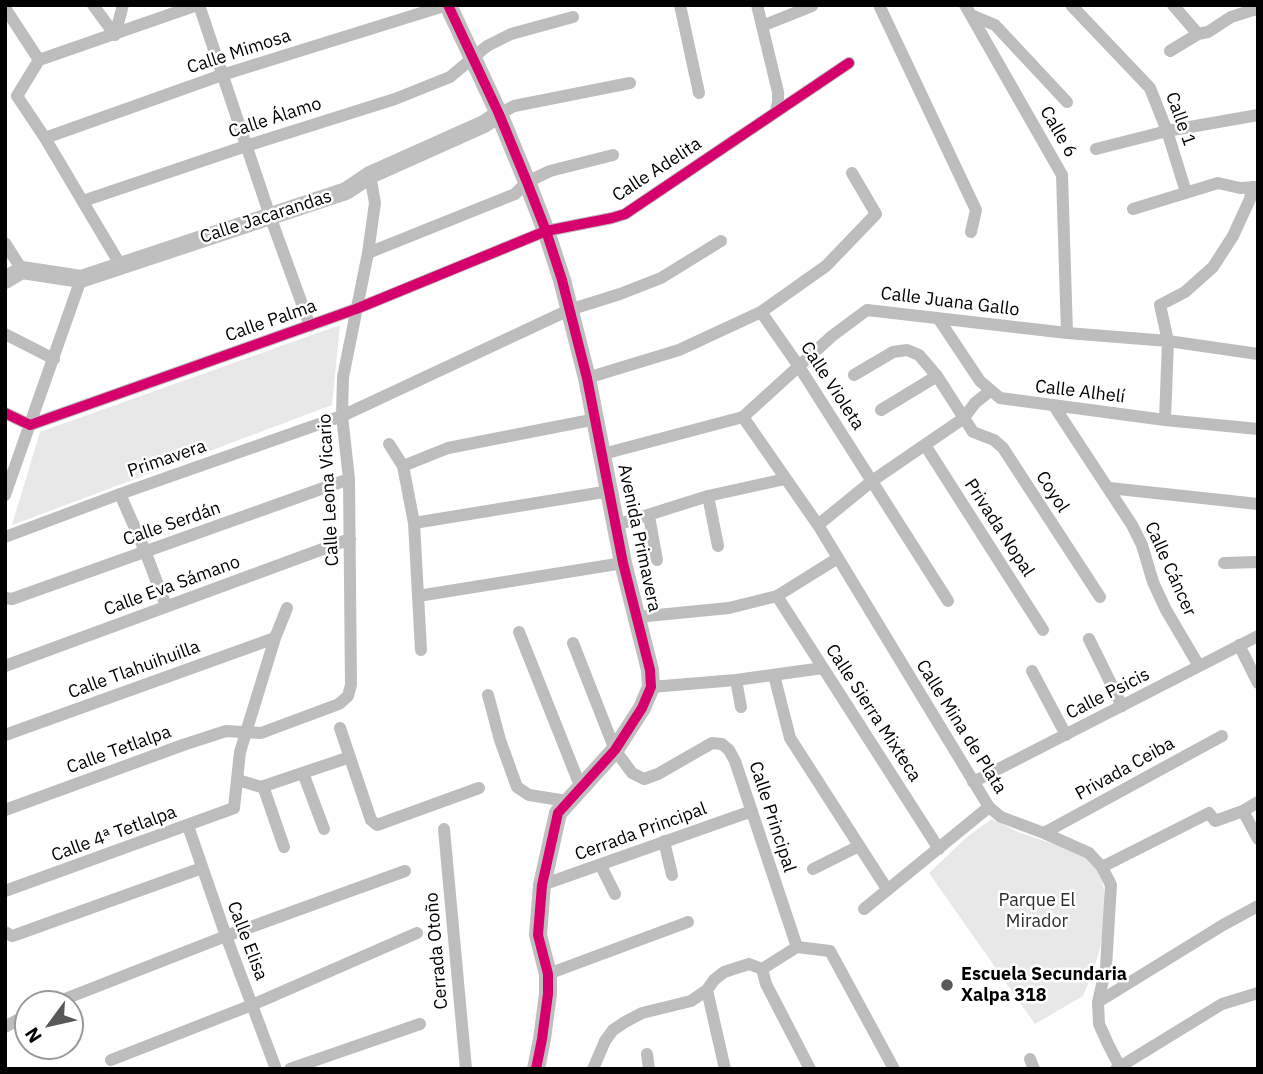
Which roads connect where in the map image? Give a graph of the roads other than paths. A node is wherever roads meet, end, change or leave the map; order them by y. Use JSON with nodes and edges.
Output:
{"nodes":[{"id":1,"x":93,"y":5,"type":"edge"},
{"id":2,"x":123,"y":5,"type":"edge"},
{"id":3,"x":198,"y":5,"type":"edge"},
{"id":4,"x":447,"y":5,"type":"edge"},
{"id":5,"x":680,"y":5,"type":"edge"},
{"id":6,"x":757,"y":5,"type":"edge"},
{"id":7,"x":879,"y":5,"type":"edge"},
{"id":8,"x":1071,"y":5,"type":"edge"},
{"id":9,"x":1173,"y":5,"type":"edge"},
{"id":10,"x":812,"y":6,"type":"edge"},
{"id":11,"x":5,"y":8,"type":"edge"},
{"id":12,"x":968,"y":10,"type":"edge"},
{"id":13,"x":1258,"y":10,"type":"edge"},
{"id":14,"x":573,"y":17,"type":"dead end"},
{"id":15,"x":762,"y":26,"type":"junction"},
{"id":16,"x":1198,"y":34,"type":"junction"},
{"id":17,"x":115,"y":35,"type":"junction"},
{"id":18,"x":1170,"y":51,"type":"dead end"},
{"id":19,"x":473,"y":59,"type":"junction"},
{"id":20,"x":39,"y":60,"type":"junction"},
{"id":21,"x":849,"y":63,"type":"dead end"},
{"id":22,"x":222,"y":75,"type":"junction"},
{"id":23,"x":630,"y":83,"type":"dead end"},
{"id":24,"x":11,"y":93,"type":"edge"},
{"id":25,"x":699,"y":93,"type":"dead end"},
{"id":26,"x":1067,"y":102,"type":"dead end"},
{"id":27,"x":776,"y":111,"type":"junction"},
{"id":28,"x":499,"y":114,"type":"junction"},
{"id":29,"x":1258,"y":115,"type":"edge"},
{"id":30,"x":1167,"y":131,"type":"junction"},
{"id":31,"x":45,"y":138,"type":"junction"},
{"id":32,"x":246,"y":146,"type":"junction"},
{"id":33,"x":1096,"y":149,"type":"dead end"},
{"id":34,"x":614,"y":155,"type":"dead end"},
{"id":35,"x":852,"y":173,"type":"dead end"},
{"id":36,"x":370,"y":175,"type":"junction"},
{"id":37,"x":527,"y":182,"type":"junction"},
{"id":38,"x":1255,"y":187,"type":"edge"},
{"id":39,"x":1186,"y":192,"type":"junction"},
{"id":40,"x":83,"y":201,"type":"junction"},
{"id":41,"x":1133,"y":209,"type":"dead end"},
{"id":42,"x":270,"y":216,"type":"junction"},
{"id":43,"x":546,"y":231,"type":"junction"},
{"id":44,"x":971,"y":232,"type":"dead end"},
{"id":45,"x":721,"y":241,"type":"dead end"},
{"id":46,"x":5,"y":243,"type":"edge"},
{"id":47,"x":368,"y":253,"type":"junction"},
{"id":48,"x":121,"y":266,"type":"junction"},
{"id":49,"x":22,"y":270,"type":"junction"},
{"id":50,"x":81,"y":279,"type":"junction"},
{"id":51,"x":5,"y":280,"type":"edge"},
{"id":52,"x":356,"y":309,"type":"junction"},
{"id":53,"x":569,"y":310,"type":"junction"},
{"id":54,"x":761,"y":312,"type":"junction"},
{"id":55,"x":938,"y":318,"type":"junction"},
{"id":56,"x":310,"y":326,"type":"junction"},
{"id":57,"x":1067,"y":333,"type":"junction"},
{"id":58,"x":5,"y":334,"type":"edge"},
{"id":59,"x":1168,"y":341,"type":"junction"},
{"id":60,"x":1258,"y":354,"type":"edge"},
{"id":61,"x":54,"y":359,"type":"junction"},
{"id":62,"x":798,"y":365,"type":"junction"},
{"id":63,"x":854,"y":375,"type":"dead end"},
{"id":64,"x":937,"y":376,"type":"junction"},
{"id":65,"x":587,"y":378,"type":"junction"},
{"id":66,"x":990,"y":391,"type":"junction"},
{"id":67,"x":1054,"y":406,"type":"junction"},
{"id":68,"x":881,"y":410,"type":"dead end"},
{"id":69,"x":5,"y":413,"type":"edge"},
{"id":70,"x":342,"y":416,"type":"junction"},
{"id":71,"x":743,"y":417,"type":"junction"},
{"id":72,"x":964,"y":418,"type":"junction"},
{"id":73,"x":596,"y":419,"type":"junction"},
{"id":74,"x":1165,"y":420,"type":"junction"},
{"id":75,"x":30,"y":425,"type":"junction"},
{"id":76,"x":1258,"y":429,"type":"edge"},
{"id":77,"x":389,"y":443,"type":"dead end"},
{"id":78,"x":925,"y":445,"type":"junction"},
{"id":79,"x":603,"y":454,"type":"junction"},
{"id":80,"x":403,"y":466,"type":"junction"},
{"id":81,"x":785,"y":479,"type":"junction"},
{"id":82,"x":349,"y":480,"type":"junction"},
{"id":83,"x":872,"y":481,"type":"junction"},
{"id":84,"x":1109,"y":488,"type":"junction"},
{"id":85,"x":6,"y":491,"type":"edge"},
{"id":86,"x":610,"y":491,"type":"junction"},
{"id":87,"x":120,"y":494,"type":"junction"},
{"id":88,"x":708,"y":496,"type":"junction"},
{"id":89,"x":1258,"y":504,"type":"edge"},
{"id":90,"x":649,"y":516,"type":"junction"},
{"id":91,"x":414,"y":523,"type":"junction"},
{"id":92,"x":616,"y":525,"type":"junction"},
{"id":93,"x":818,"y":525,"type":"junction"},
{"id":94,"x":5,"y":537,"type":"edge"},
{"id":95,"x":350,"y":539,"type":"junction"},
{"id":96,"x":718,"y":546,"type":"dead end"},
{"id":97,"x":145,"y":551,"type":"junction"},
{"id":98,"x":838,"y":558,"type":"junction"},
{"id":99,"x":657,"y":560,"type":"dead end"},
{"id":100,"x":1258,"y":562,"type":"edge"},
{"id":101,"x":623,"y":563,"type":"junction"},
{"id":102,"x":1224,"y":563,"type":"dead end"},
{"id":103,"x":418,"y":596,"type":"junction"},
{"id":104,"x":777,"y":596,"type":"junction"},
{"id":105,"x":1100,"y":597,"type":"dead end"},
{"id":106,"x":5,"y":598,"type":"edge"},
{"id":107,"x":948,"y":601,"type":"dead end"},
{"id":108,"x":166,"y":607,"type":"junction"},
{"id":109,"x":288,"y":608,"type":"dead end"},
{"id":110,"x":637,"y":617,"type":"junction"},
{"id":111,"x":1043,"y":630,"type":"dead end"},
{"id":112,"x":519,"y":632,"type":"dead end"},
{"id":113,"x":1258,"y":636,"type":"edge"},
{"id":114,"x":275,"y":638,"type":"junction"},
{"id":115,"x":1089,"y":639,"type":"dead end"},
{"id":116,"x":573,"y":643,"type":"dead end"},
{"id":117,"x":1239,"y":645,"type":"junction"},
{"id":118,"x":421,"y":650,"type":"dead end"},
{"id":119,"x":5,"y":666,"type":"edge"},
{"id":120,"x":1199,"y":666,"type":"junction"},
{"id":121,"x":823,"y":668,"type":"junction"},
{"id":122,"x":1032,"y":671,"type":"dead end"},
{"id":123,"x":774,"y":675,"type":"junction"},
{"id":124,"x":736,"y":680,"type":"junction"},
{"id":125,"x":1258,"y":683,"type":"edge"},
{"id":126,"x":651,"y":687,"type":"junction"},
{"id":127,"x":488,"y":695,"type":"dead end"},
{"id":128,"x":1122,"y":706,"type":"junction"},
{"id":129,"x":741,"y":707,"type":"dead end"},
{"id":130,"x":340,"y":729,"type":"dead end"},
{"id":131,"x":246,"y":733,"type":"junction"},
{"id":132,"x":5,"y":735,"type":"edge"},
{"id":133,"x":1066,"y":735,"type":"junction"},
{"id":134,"x":1222,"y":736,"type":"dead end"},
{"id":135,"x":615,"y":750,"type":"junction"},
{"id":136,"x":350,"y":757,"type":"junction"},
{"id":137,"x":303,"y":772,"type":"junction"},
{"id":138,"x":238,"y":780,"type":"junction"},
{"id":139,"x":973,"y":782,"type":"junction"},
{"id":140,"x":263,"y":786,"type":"junction"},
{"id":141,"x":479,"y":788,"type":"dead end"},
{"id":142,"x":574,"y":794,"type":"junction"},
{"id":143,"x":1258,"y":802,"type":"edge"},
{"id":144,"x":989,"y":807,"type":"junction"},
{"id":145,"x":5,"y":810,"type":"edge"},
{"id":146,"x":752,"y":811,"type":"junction"},
{"id":147,"x":1243,"y":811,"type":"junction"},
{"id":148,"x":188,"y":825,"type":"junction"},
{"id":149,"x":324,"y":829,"type":"dead end"},
{"id":150,"x":444,"y":829,"type":"dead end"},
{"id":151,"x":1044,"y":833,"type":"junction"},
{"id":152,"x":1258,"y":839,"type":"edge"},
{"id":153,"x":664,"y":841,"type":"junction"},
{"id":154,"x":859,"y":846,"type":"junction"},
{"id":155,"x":284,"y":847,"type":"dead end"},
{"id":156,"x":939,"y":849,"type":"junction"},
{"id":157,"x":601,"y":866,"type":"junction"},
{"id":158,"x":1102,"y":867,"type":"junction"},
{"id":159,"x":202,"y":868,"type":"junction"},
{"id":160,"x":813,"y":869,"type":"dead end"},
{"id":161,"x":405,"y":871,"type":"dead end"},
{"id":162,"x":672,"y":875,"type":"dead end"},
{"id":163,"x":542,"y":885,"type":"junction"},
{"id":164,"x":887,"y":889,"type":"junction"},
{"id":165,"x":5,"y":891,"type":"edge"},
{"id":166,"x":615,"y":894,"type":"dead end"},
{"id":167,"x":1258,"y":906,"type":"edge"},
{"id":168,"x":864,"y":909,"type":"dead end"},
{"id":169,"x":688,"y":922,"type":"dead end"},
{"id":170,"x":12,"y":933,"type":"edge"},
{"id":171,"x":417,"y":933,"type":"dead end"},
{"id":172,"x":226,"y":936,"type":"junction"},
{"id":173,"x":797,"y":947,"type":"junction"},
{"id":174,"x":1106,"y":967,"type":"junction"},
{"id":175,"x":762,"y":969,"type":"junction"},
{"id":176,"x":548,"y":974,"type":"junction"},
{"id":177,"x":1117,"y":989,"type":"junction"},
{"id":178,"x":707,"y":990,"type":"junction"},
{"id":179,"x":84,"y":991,"type":"edge"},
{"id":180,"x":1258,"y":993,"type":"edge"},
{"id":181,"x":1098,"y":1002,"type":"junction"},
{"id":182,"x":253,"y":1005,"type":"junction"},
{"id":183,"x":5,"y":1010,"type":"edge"},
{"id":184,"x":420,"y":1024,"type":"dead end"},
{"id":185,"x":9,"y":1025,"type":"edge"},
{"id":186,"x":647,"y":1054,"type":"dead end"},
{"id":187,"x":111,"y":1060,"type":"dead end"},
{"id":188,"x":1118,"y":1068,"type":"edge"},
{"id":189,"x":276,"y":1069,"type":"edge"},
{"id":190,"x":290,"y":1069,"type":"edge"},
{"id":191,"x":466,"y":1069,"type":"edge"},
{"id":192,"x":536,"y":1069,"type":"edge"},
{"id":193,"x":593,"y":1069,"type":"edge"},
{"id":194,"x":649,"y":1069,"type":"edge"},
{"id":195,"x":725,"y":1069,"type":"edge"},
{"id":196,"x":810,"y":1069,"type":"edge"},
{"id":197,"x":894,"y":1069,"type":"edge"}],
"edges":[{"from":1,"to":17,"type":"street"},
{"from":2,"to":17,"type":"street"},
{"from":3,"to":17,"type":"street"},
{"from":3,"to":22,"type":"street"},
{"from":4,"to":19,"type":"street","name":"Avenida Primavera"},
{"from":4,"to":22,"type":"street","name":"Calle Mimosa"},
{"from":5,"to":25,"type":"street"},
{"from":6,"to":15,"type":"street"},
{"from":7,"to":44,"type":"street"},
{"from":8,"to":30,"type":"street","name":"Calle 1"},
{"from":9,"to":16,"type":"street"},
{"from":10,"to":15,"type":"street"},
{"from":11,"to":20,"type":"street"},
{"from":12,"to":26,"type":"street"},
{"from":12,"to":57,"type":"street","name":"Calle 6"},
{"from":13,"to":16,"type":"street"},
{"from":14,"to":19,"type":"street","name":"Calle Álamo"},
{"from":15,"to":27,"type":"street"},
{"from":16,"to":18,"type":"street"},
{"from":17,"to":20,"type":"street"},
{"from":19,"to":28,"type":"street","name":"Avenida Primavera"},
{"from":19,"to":32,"type":"street","name":"Calle Álamo"},
{"from":20,"to":24,"type":"street"},
{"from":21,"to":27,"type":"street","name":"Calle Adelita"},
{"from":22,"to":31,"type":"street","name":"Calle Mimosa"},
{"from":22,"to":32,"type":"street"},
{"from":23,"to":28,"type":"street"},
{"from":24,"to":31,"type":"street"},
{"from":27,"to":43,"type":"street","name":"Calle Adelita"},
{"from":28,"to":36,"type":"street","name":"Calle Jacarandas"},
{"from":28,"to":37,"type":"street","name":"Avenida Primavera"},
{"from":29,"to":30,"type":"street"},
{"from":30,"to":33,"type":"street"},
{"from":30,"to":39,"type":"street","name":"Calle 1"},
{"from":31,"to":40,"type":"street"},
{"from":32,"to":40,"type":"street","name":"Calle Álamo"},
{"from":32,"to":42,"type":"street"},
{"from":34,"to":37,"type":"street"},
{"from":35,"to":54,"type":"street"},
{"from":36,"to":42,"type":"street","name":"Calle Jacarandas"},
{"from":36,"to":47,"type":"street","name":"Calle Leona Vicario"},
{"from":37,"to":43,"type":"street","name":"Avenida Primavera"},
{"from":37,"to":47,"type":"street"},
{"from":38,"to":39,"type":"street"},
{"from":38,"to":59,"type":"street"},
{"from":39,"to":41,"type":"street"},
{"from":40,"to":48,"type":"street"},
{"from":42,"to":48,"type":"street","name":"Calle Jacarandas"},
{"from":42,"to":56,"type":"street"},
{"from":43,"to":52,"type":"street","name":"Calle Palma"},
{"from":43,"to":53,"type":"street","name":"Avenida Primavera"},
{"from":45,"to":53,"type":"street","name":"Primavera"},
{"from":46,"to":49,"type":"street"},
{"from":47,"to":52,"type":"street","name":"Calle Leona Vicario"},
{"from":48,"to":50,"type":"street","name":"Calle Jacarandas"},
{"from":49,"to":50,"type":"street","name":"Calle Jacarandas"},
{"from":49,"to":51,"type":"street"},
{"from":50,"to":61,"type":"street"},
{"from":52,"to":56,"type":"street","name":"Calle Palma"},
{"from":52,"to":70,"type":"street","name":"Calle Leona Vicario"},
{"from":53,"to":65,"type":"street","name":"Avenida Primavera"},
{"from":53,"to":70,"type":"street","name":"Primavera"},
{"from":54,"to":62,"type":"street","name":"Calle Violeta"},
{"from":54,"to":65,"type":"street"},
{"from":55,"to":57,"type":"street","name":"Calle Juana Gallo"},
{"from":55,"to":62,"type":"street","name":"Calle Juana Gallo"},
{"from":55,"to":66,"type":"street"},
{"from":56,"to":75,"type":"street","name":"Calle Palma"},
{"from":57,"to":59,"type":"street","name":"Calle Juana Gallo"},
{"from":58,"to":61,"type":"street"},
{"from":59,"to":60,"type":"street","name":"Calle Juana Gallo"},
{"from":59,"to":74,"type":"street"},
{"from":61,"to":75,"type":"street"},
{"from":62,"to":71,"type":"street","name":"Calle Juana Gallo"},
{"from":62,"to":83,"type":"street","name":"Calle Violeta"},
{"from":63,"to":64,"type":"street"},
{"from":64,"to":68,"type":"street"},
{"from":64,"to":72,"type":"street"},
{"from":65,"to":73,"type":"street","name":"Avenida Primavera"},
{"from":66,"to":67,"type":"street","name":"Calle Alhelí"},
{"from":66,"to":72,"type":"street"},
{"from":67,"to":74,"type":"street","name":"Calle Alhelí"},
{"from":67,"to":84,"type":"street","name":"Calle Cáncer"},
{"from":69,"to":75,"type":"street"},
{"from":70,"to":82,"type":"street","name":"Calle Leona Vicario"},
{"from":70,"to":87,"type":"street","name":"Primavera"},
{"from":71,"to":79,"type":"street","name":"Calle Juana Gallo"},
{"from":71,"to":81,"type":"street","name":"Calle Mina de Plata"},
{"from":72,"to":78,"type":"street"},
{"from":72,"to":105,"type":"street","name":"Coyol"},
{"from":73,"to":79,"type":"street","name":"Avenida Primavera"},
{"from":73,"to":80,"type":"street"},
{"from":74,"to":76,"type":"street","name":"Calle Alhelí"},
{"from":75,"to":85,"type":"street"},
{"from":77,"to":80,"type":"street"},
{"from":78,"to":83,"type":"street"},
{"from":78,"to":111,"type":"street","name":"Privada Nopal"},
{"from":79,"to":86,"type":"street","name":"Avenida Primavera"},
{"from":80,"to":91,"type":"street"},
{"from":81,"to":88,"type":"street"},
{"from":81,"to":93,"type":"street","name":"Calle Mina de Plata"},
{"from":82,"to":95,"type":"street","name":"Calle Leona Vicario"},
{"from":82,"to":97,"type":"street","name":"Calle Serdán"},
{"from":83,"to":93,"type":"street"},
{"from":83,"to":107,"type":"street","name":"Calle Violeta"},
{"from":84,"to":89,"type":"street"},
{"from":84,"to":120,"type":"street","name":"Calle Cáncer"},
{"from":86,"to":91,"type":"street"},
{"from":86,"to":92,"type":"street","name":"Avenida Primavera"},
{"from":87,"to":94,"type":"street","name":"Primavera"},
{"from":87,"to":97,"type":"street"},
{"from":88,"to":90,"type":"street"},
{"from":88,"to":96,"type":"street"},
{"from":90,"to":92,"type":"street"},
{"from":90,"to":99,"type":"street"},
{"from":91,"to":103,"type":"street"},
{"from":92,"to":101,"type":"street","name":"Avenida Primavera"},
{"from":93,"to":98,"type":"street","name":"Calle Mina de Plata"},
{"from":95,"to":108,"type":"street","name":"Calle Eva Sámano"},
{"from":95,"to":131,"type":"street","name":"Calle Leona Vicario"},
{"from":97,"to":106,"type":"street","name":"Calle Serdán"},
{"from":97,"to":108,"type":"street"},
{"from":98,"to":104,"type":"street"},
{"from":98,"to":139,"type":"street","name":"Calle Mina de Plata"},
{"from":100,"to":102,"type":"street"},
{"from":101,"to":103,"type":"street"},
{"from":101,"to":110,"type":"street","name":"Avenida Primavera"},
{"from":103,"to":118,"type":"street"},
{"from":104,"to":110,"type":"street"},
{"from":104,"to":121,"type":"street","name":"Calle Sierra Mixteca"},
{"from":108,"to":119,"type":"street","name":"Calle Eva Sámano"},
{"from":109,"to":114,"type":"street"},
{"from":110,"to":126,"type":"street","name":"Avenida Primavera"},
{"from":112,"to":142,"type":"street"},
{"from":113,"to":117,"type":"street","name":"Calle Psicis"},
{"from":114,"to":131,"type":"street"},
{"from":114,"to":132,"type":"street","name":"Calle Tlahuihuilla"},
{"from":115,"to":128,"type":"street"},
{"from":116,"to":135,"type":"street"},
{"from":117,"to":120,"type":"street","name":"Calle Psicis"},
{"from":117,"to":125,"type":"street"},
{"from":120,"to":128,"type":"street","name":"Calle Psicis"},
{"from":121,"to":123,"type":"street"},
{"from":121,"to":156,"type":"street","name":"Calle Sierra Mixteca"},
{"from":122,"to":133,"type":"street"},
{"from":123,"to":124,"type":"street"},
{"from":123,"to":154,"type":"street"},
{"from":124,"to":126,"type":"street"},
{"from":124,"to":129,"type":"street"},
{"from":126,"to":135,"type":"street"},
{"from":127,"to":142,"type":"street"},
{"from":128,"to":133,"type":"street","name":"Calle Psicis"},
{"from":130,"to":136,"type":"street"},
{"from":131,"to":138,"type":"street"},
{"from":131,"to":145,"type":"street","name":"Calle Tetlalpa"},
{"from":133,"to":139,"type":"street","name":"Calle Psicis"},
{"from":134,"to":151,"type":"street","name":"Privada Ceiba"},
{"from":135,"to":142,"type":"street"},
{"from":135,"to":146,"type":"street","name":"Calle Principal"},
{"from":136,"to":137,"type":"street"},
{"from":136,"to":141,"type":"street"},
{"from":137,"to":140,"type":"street"},
{"from":137,"to":149,"type":"street"},
{"from":138,"to":140,"type":"street"},
{"from":138,"to":148,"type":"street","name":"Calle 4ª Tetlalpa"},
{"from":139,"to":144,"type":"street","name":"Calle Mina de Plata"},
{"from":140,"to":155,"type":"street"},
{"from":142,"to":163,"type":"street"},
{"from":143,"to":147,"type":"street"},
{"from":144,"to":151,"type":"street","name":"Calle Mina de Plata"},
{"from":144,"to":156,"type":"street"},
{"from":146,"to":153,"type":"street","name":"Cerrada Principal"},
{"from":146,"to":173,"type":"street","name":"Calle Principal"},
{"from":147,"to":152,"type":"street"},
{"from":147,"to":158,"type":"street"},
{"from":148,"to":159,"type":"street","name":"Calle Elisa"},
{"from":148,"to":165,"type":"street","name":"Calle 4ª Tetlalpa"},
{"from":150,"to":191,"type":"street","name":"Cerrada Otoño"},
{"from":151,"to":158,"type":"street","name":"Calle Mina de Plata"},
{"from":153,"to":157,"type":"street","name":"Cerrada Principal"},
{"from":153,"to":162,"type":"street"},
{"from":154,"to":160,"type":"street"},
{"from":154,"to":164,"type":"street"},
{"from":156,"to":164,"type":"street"},
{"from":157,"to":163,"type":"street","name":"Cerrada Principal"},
{"from":157,"to":166,"type":"street"},
{"from":158,"to":174,"type":"street"},
{"from":159,"to":170,"type":"street"},
{"from":159,"to":172,"type":"street","name":"Calle Elisa"},
{"from":161,"to":172,"type":"street"},
{"from":163,"to":176,"type":"street"},
{"from":164,"to":168,"type":"street"},
{"from":167,"to":177,"type":"street"},
{"from":169,"to":176,"type":"street"},
{"from":171,"to":182,"type":"street"},
{"from":172,"to":179,"type":"street"},
{"from":172,"to":182,"type":"street","name":"Calle Elisa"},
{"from":173,"to":175,"type":"street"},
{"from":173,"to":197,"type":"street"},
{"from":174,"to":177,"type":"street"},
{"from":174,"to":181,"type":"street"},
{"from":175,"to":178,"type":"street"},
{"from":175,"to":196,"type":"street"},
{"from":176,"to":192,"type":"street"},
{"from":177,"to":181,"type":"street"},
{"from":178,"to":193,"type":"street"},
{"from":178,"to":195,"type":"street"},
{"from":180,"to":188,"type":"street"},
{"from":181,"to":188,"type":"street"},
{"from":182,"to":187,"type":"street"},
{"from":182,"to":189,"type":"street","name":"Calle Elisa"},
{"from":183,"to":185,"type":"street"},
{"from":184,"to":190,"type":"street"},
{"from":186,"to":194,"type":"street"}]}
